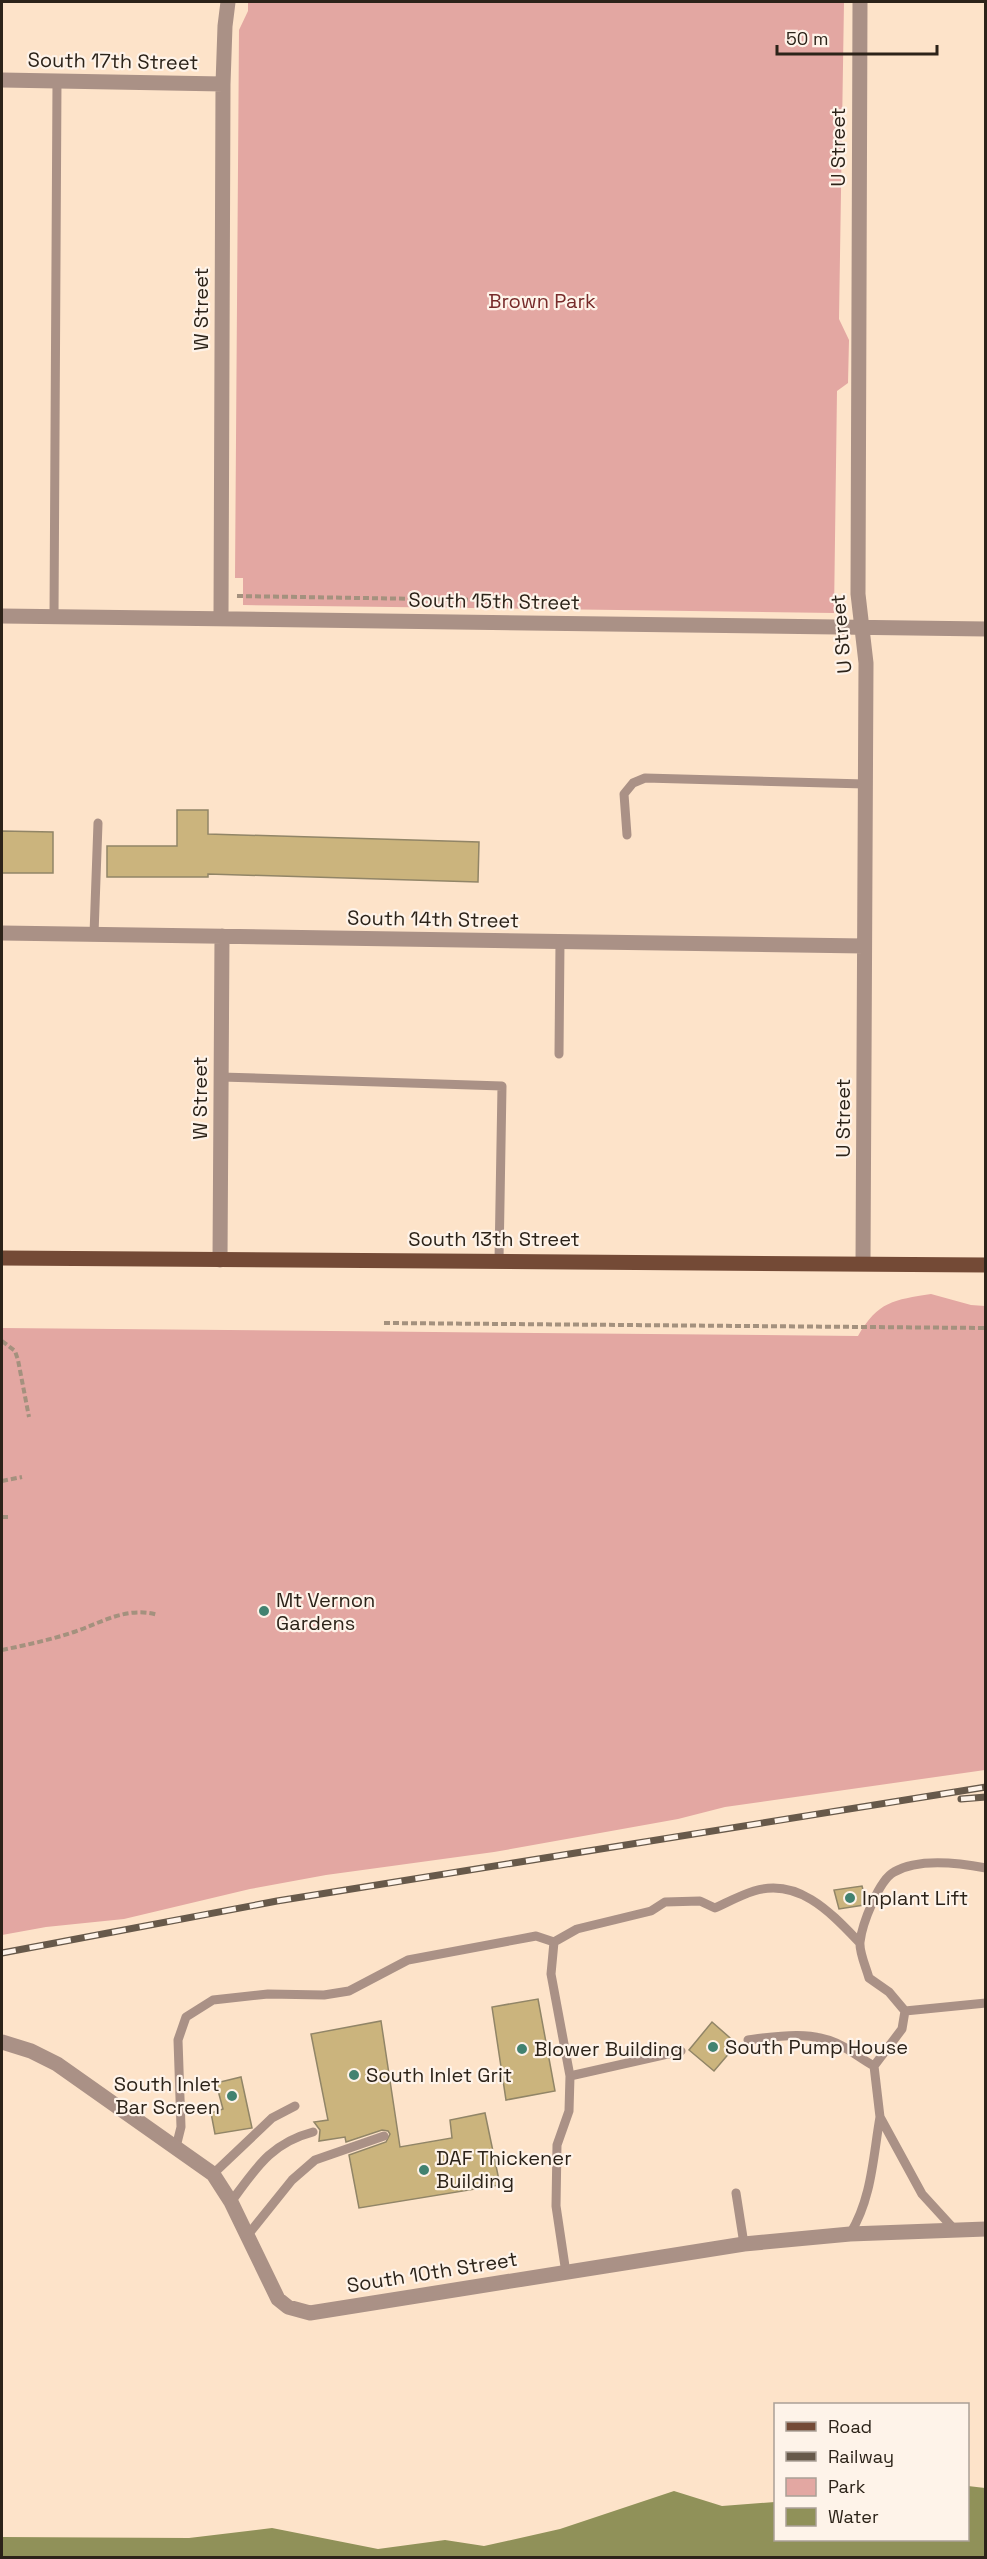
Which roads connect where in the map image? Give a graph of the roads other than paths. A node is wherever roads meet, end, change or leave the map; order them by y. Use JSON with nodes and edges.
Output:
{"nodes":[{"id":1,"x":228,"y":2,"type":"edge"},
{"id":2,"x":860,"y":2,"type":"edge"},
{"id":3,"x":2,"y":80,"type":"edge"},
{"id":4,"x":57,"y":81,"type":"junction"},
{"id":5,"x":223,"y":84,"type":"junction"},
{"id":6,"x":2,"y":616,"type":"edge"},
{"id":7,"x":54,"y":616,"type":"junction"},
{"id":8,"x":221,"y":618,"type":"junction"},
{"id":9,"x":861,"y":628,"type":"junction"},
{"id":10,"x":986,"y":629,"type":"edge"},
{"id":11,"x":865,"y":784,"type":"junction"},
{"id":12,"x":98,"y":823,"type":"dead end"},
{"id":13,"x":627,"y":835,"type":"dead end"},
{"id":14,"x":2,"y":933,"type":"edge"},
{"id":15,"x":94,"y":934,"type":"junction"},
{"id":16,"x":222,"y":936,"type":"junction"},
{"id":17,"x":560,"y":942,"type":"junction"},
{"id":18,"x":864,"y":946,"type":"junction"},
{"id":19,"x":559,"y":1054,"type":"dead end"},
{"id":20,"x":221,"y":1077,"type":"junction"},
{"id":21,"x":2,"y":1258,"type":"edge"},
{"id":22,"x":220,"y":1260,"type":"junction"},
{"id":23,"x":499,"y":1260,"type":"junction"},
{"id":24,"x":863,"y":1263,"type":"junction"},
{"id":25,"x":986,"y":1265,"type":"edge"},
{"id":26,"x":986,"y":1868,"type":"edge"},
{"id":27,"x":554,"y":1942,"type":"junction"},
{"id":28,"x":860,"y":1943,"type":"junction"},
{"id":29,"x":986,"y":2003,"type":"edge"},
{"id":30,"x":905,"y":2011,"type":"junction"},
{"id":31,"x":748,"y":2040,"type":"dead end"},
{"id":32,"x":2,"y":2042,"type":"edge"},
{"id":33,"x":681,"y":2051,"type":"dead end"},
{"id":34,"x":874,"y":2066,"type":"junction"},
{"id":35,"x":570,"y":2076,"type":"junction"},
{"id":36,"x":295,"y":2106,"type":"dead end"},
{"id":37,"x":880,"y":2117,"type":"junction"},
{"id":38,"x":313,"y":2132,"type":"dead end"},
{"id":39,"x":384,"y":2136,"type":"dead end"},
{"id":40,"x":176,"y":2147,"type":"junction"},
{"id":41,"x":213,"y":2174,"type":"junction"},
{"id":42,"x":736,"y":2193,"type":"dead end"},
{"id":43,"x":231,"y":2202,"type":"junction"},
{"id":44,"x":954,"y":2229,"type":"junction"},
{"id":45,"x":986,"y":2229,"type":"edge"},
{"id":46,"x":850,"y":2234,"type":"junction"},
{"id":47,"x":248,"y":2236,"type":"junction"},
{"id":48,"x":744,"y":2244,"type":"junction"},
{"id":49,"x":566,"y":2273,"type":"junction"}],
"edges":[{"from":1,"to":5,"type":"street","name":"W Street"},
{"from":2,"to":9,"type":"street","name":"U Street"},
{"from":3,"to":4,"type":"street","name":"South 17th Street"},
{"from":4,"to":5,"type":"street","name":"South 17th Street"},
{"from":4,"to":7,"type":"lane"},
{"from":5,"to":8,"type":"street","name":"W Street"},
{"from":6,"to":7,"type":"street","name":"South 15th Street"},
{"from":7,"to":8,"type":"street","name":"South 15th Street"},
{"from":8,"to":9,"type":"street","name":"South 15th Street"},
{"from":9,"to":10,"type":"street","name":"South 15th Street"},
{"from":9,"to":11,"type":"street","name":"U Street"},
{"from":11,"to":13,"type":"lane"},
{"from":11,"to":18,"type":"street","name":"U Street"},
{"from":12,"to":15,"type":"lane"},
{"from":14,"to":15,"type":"street","name":"South 14th Street"},
{"from":15,"to":16,"type":"street","name":"South 14th Street"},
{"from":16,"to":17,"type":"street","name":"South 14th Street"},
{"from":16,"to":20,"type":"street","name":"W Street"},
{"from":17,"to":18,"type":"street","name":"South 14th Street"},
{"from":17,"to":19,"type":"lane"},
{"from":18,"to":24,"type":"street","name":"U Street"},
{"from":20,"to":22,"type":"street","name":"W Street"},
{"from":20,"to":23,"type":"lane"},
{"from":21,"to":22,"type":"main road","name":"South 13th Street"},
{"from":22,"to":23,"type":"main road","name":"South 13th Street"},
{"from":23,"to":24,"type":"main road","name":"South 13th Street"},
{"from":24,"to":25,"type":"main road","name":"South 13th Street"},
{"from":26,"to":28,"type":"lane"},
{"from":27,"to":28,"type":"lane"},
{"from":27,"to":35,"type":"lane"},
{"from":27,"to":40,"type":"lane"},
{"from":28,"to":30,"type":"lane"},
{"from":29,"to":30,"type":"lane"},
{"from":30,"to":34,"type":"lane"},
{"from":31,"to":34,"type":"lane"},
{"from":32,"to":40,"type":"street","name":"South 10th Street"},
{"from":33,"to":35,"type":"lane"},
{"from":34,"to":37,"type":"lane"},
{"from":35,"to":49,"type":"lane"},
{"from":36,"to":41,"type":"lane"},
{"from":37,"to":44,"type":"lane"},
{"from":37,"to":46,"type":"lane"},
{"from":38,"to":43,"type":"lane"},
{"from":39,"to":47,"type":"lane"},
{"from":40,"to":41,"type":"street","name":"South 10th Street"},
{"from":41,"to":43,"type":"street","name":"South 10th Street"},
{"from":42,"to":48,"type":"lane"},
{"from":43,"to":47,"type":"street","name":"South 10th Street"},
{"from":44,"to":45,"type":"street","name":"South 10th Street"},
{"from":44,"to":46,"type":"street","name":"South 10th Street"},
{"from":46,"to":48,"type":"street","name":"South 10th Street"},
{"from":47,"to":49,"type":"street","name":"South 10th Street"},
{"from":48,"to":49,"type":"street","name":"South 10th Street"}]}
